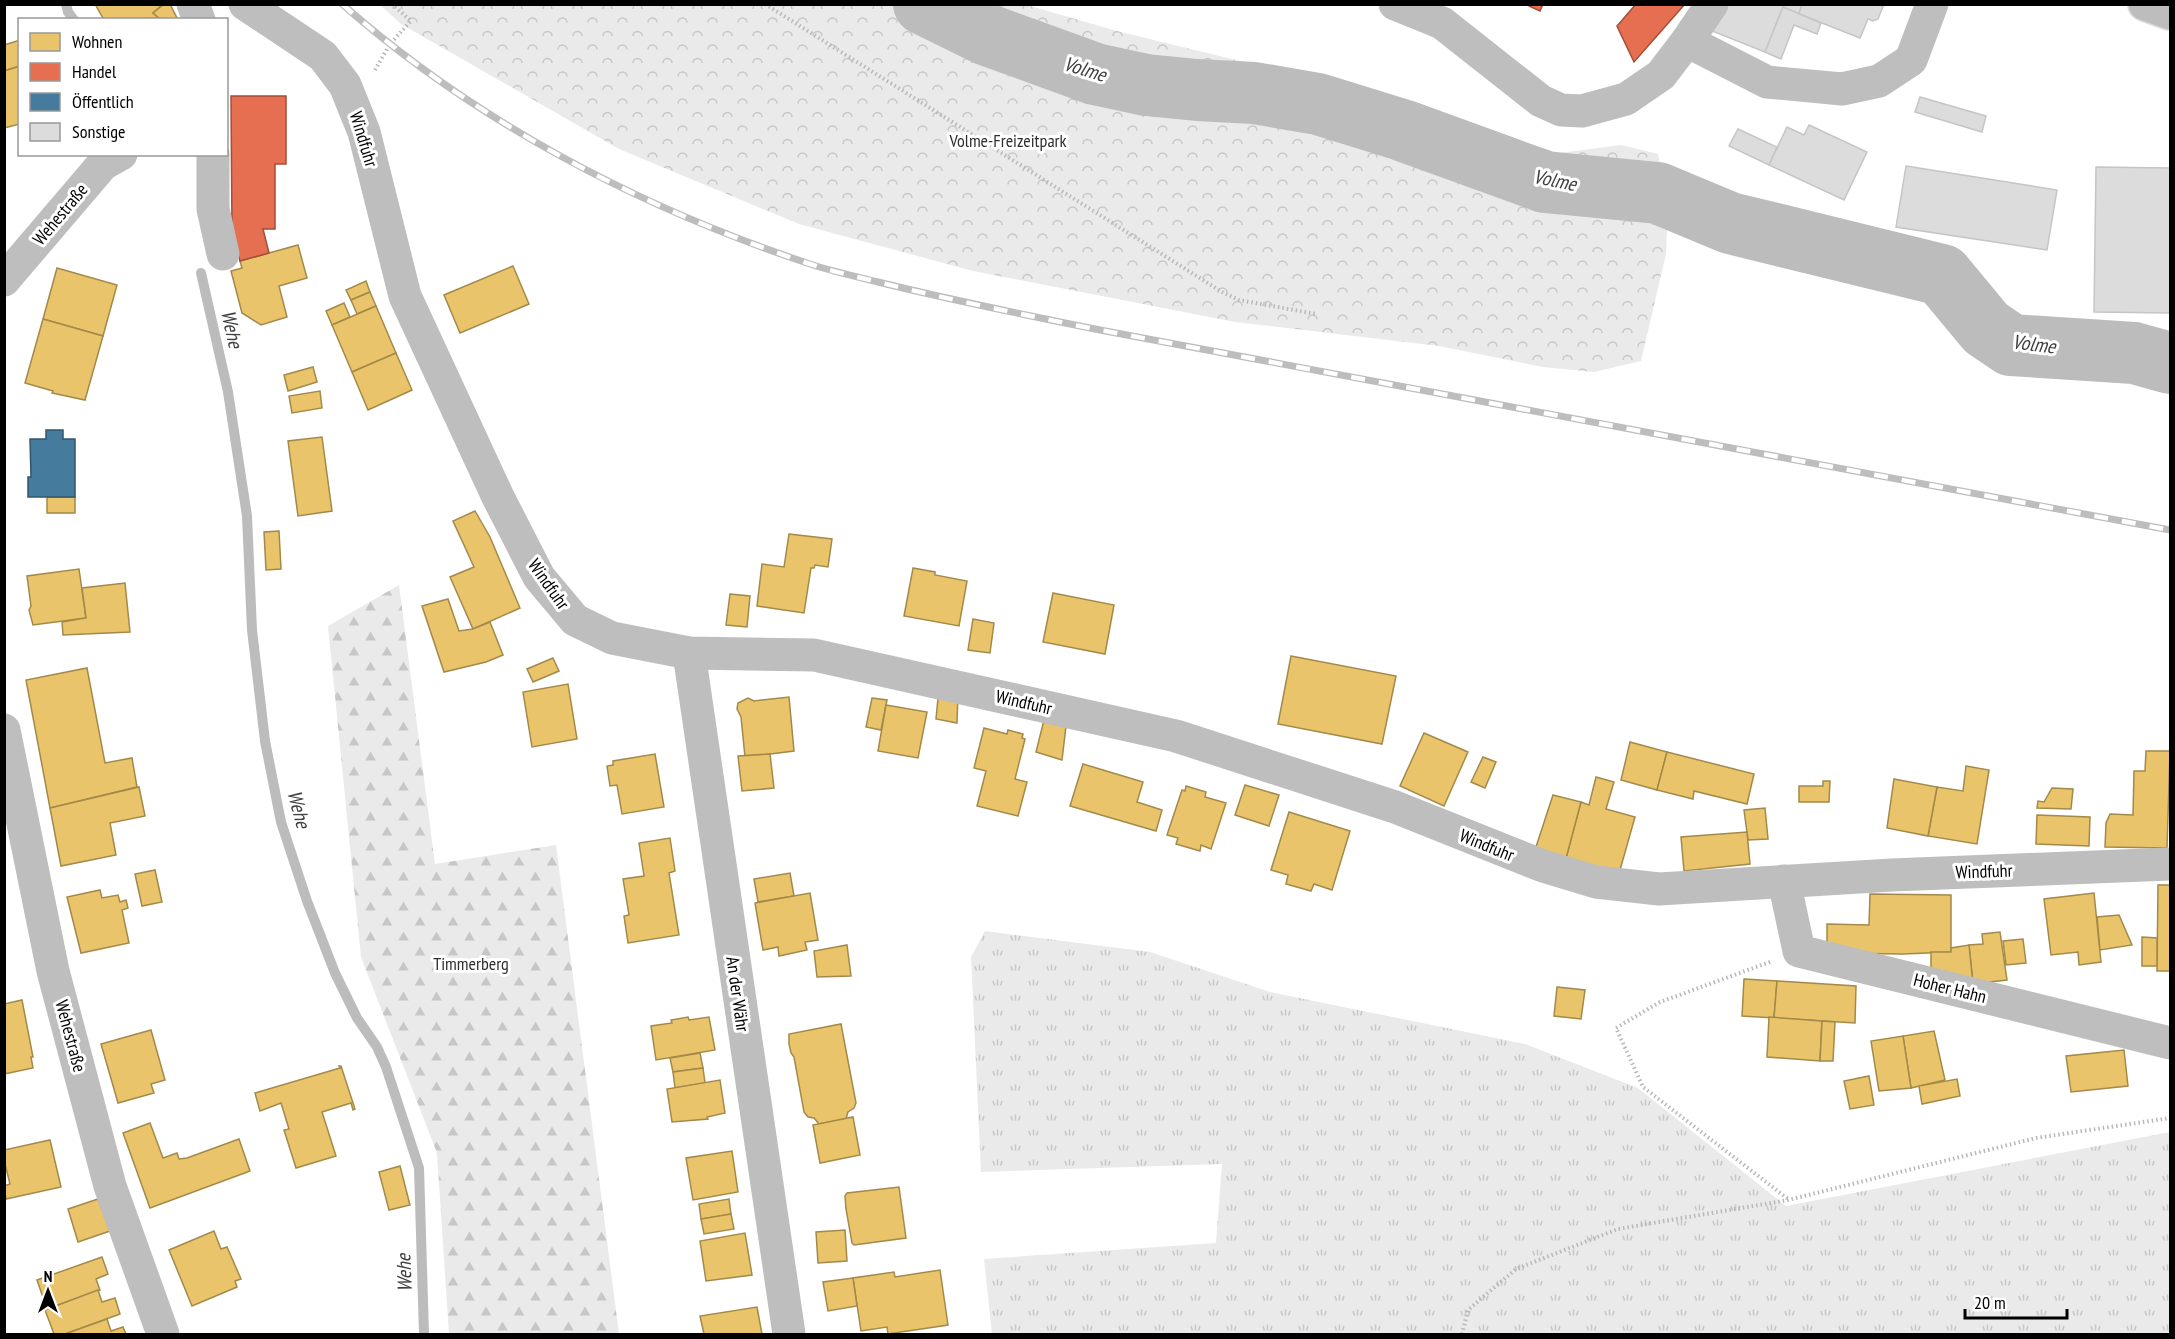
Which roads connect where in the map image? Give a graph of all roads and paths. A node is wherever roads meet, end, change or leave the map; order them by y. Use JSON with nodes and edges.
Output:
{"nodes":[{"id":1,"x":245,"y":4,"type":"edge"},
{"id":2,"x":392,"y":4,"type":"edge"},
{"id":3,"x":765,"y":4,"type":"edge"},
{"id":4,"x":1395,"y":4,"type":"edge"},
{"id":5,"x":1712,"y":4,"type":"edge"},
{"id":6,"x":1932,"y":4,"type":"edge"},
{"id":7,"x":2145,"y":4,"type":"edge"},
{"id":8,"x":2170,"y":13,"type":"edge"},
{"id":9,"x":1687,"y":41,"type":"junction"},
{"id":10,"x":351,"y":98,"type":"junction"},
{"id":11,"x":117,"y":156,"type":"edge"},
{"id":12,"x":213,"y":156,"type":"edge"},
{"id":13,"x":223,"y":254,"type":"dead end"},
{"id":14,"x":4,"y":280,"type":"edge"},
{"id":15,"x":1316,"y":314,"type":"dead end"},
{"id":16,"x":689,"y":654,"type":"junction"},
{"id":17,"x":4,"y":730,"type":"edge"},
{"id":18,"x":2170,"y":864,"type":"edge"},
{"id":19,"x":1784,"y":881,"type":"junction"},
{"id":20,"x":1799,"y":951,"type":"junction"},
{"id":21,"x":2170,"y":1043,"type":"edge"},
{"id":22,"x":2170,"y":1118,"type":"edge"},
{"id":23,"x":1788,"y":1200,"type":"junction"},
{"id":24,"x":163,"y":1335,"type":"edge"},
{"id":25,"x":789,"y":1335,"type":"edge"},
{"id":26,"x":1462,"y":1335,"type":"edge"}],
"edges":[{"from":1,"to":10,"type":"street","name":"Windfuhr"},
{"from":2,"to":10,"type":"path"},
{"from":3,"to":15,"type":"path"},
{"from":4,"to":9,"type":"street"},
{"from":5,"to":9,"type":"street"},
{"from":6,"to":9,"type":"street"},
{"from":7,"to":8,"type":"main road"},
{"from":10,"to":16,"type":"street","name":"Windfuhr"},
{"from":11,"to":14,"type":"street","name":"Wehestraße"},
{"from":12,"to":13,"type":"street"},
{"from":16,"to":19,"type":"street","name":"Windfuhr"},
{"from":16,"to":25,"type":"street","name":"An der Währ"},
{"from":17,"to":24,"type":"street","name":"Wehestraße"},
{"from":18,"to":19,"type":"street","name":"Windfuhr"},
{"from":19,"to":20,"type":"street"},
{"from":20,"to":21,"type":"street","name":"Hoher Hahn"},
{"from":20,"to":23,"type":"path"},
{"from":22,"to":23,"type":"path"},
{"from":23,"to":26,"type":"path"}]}
